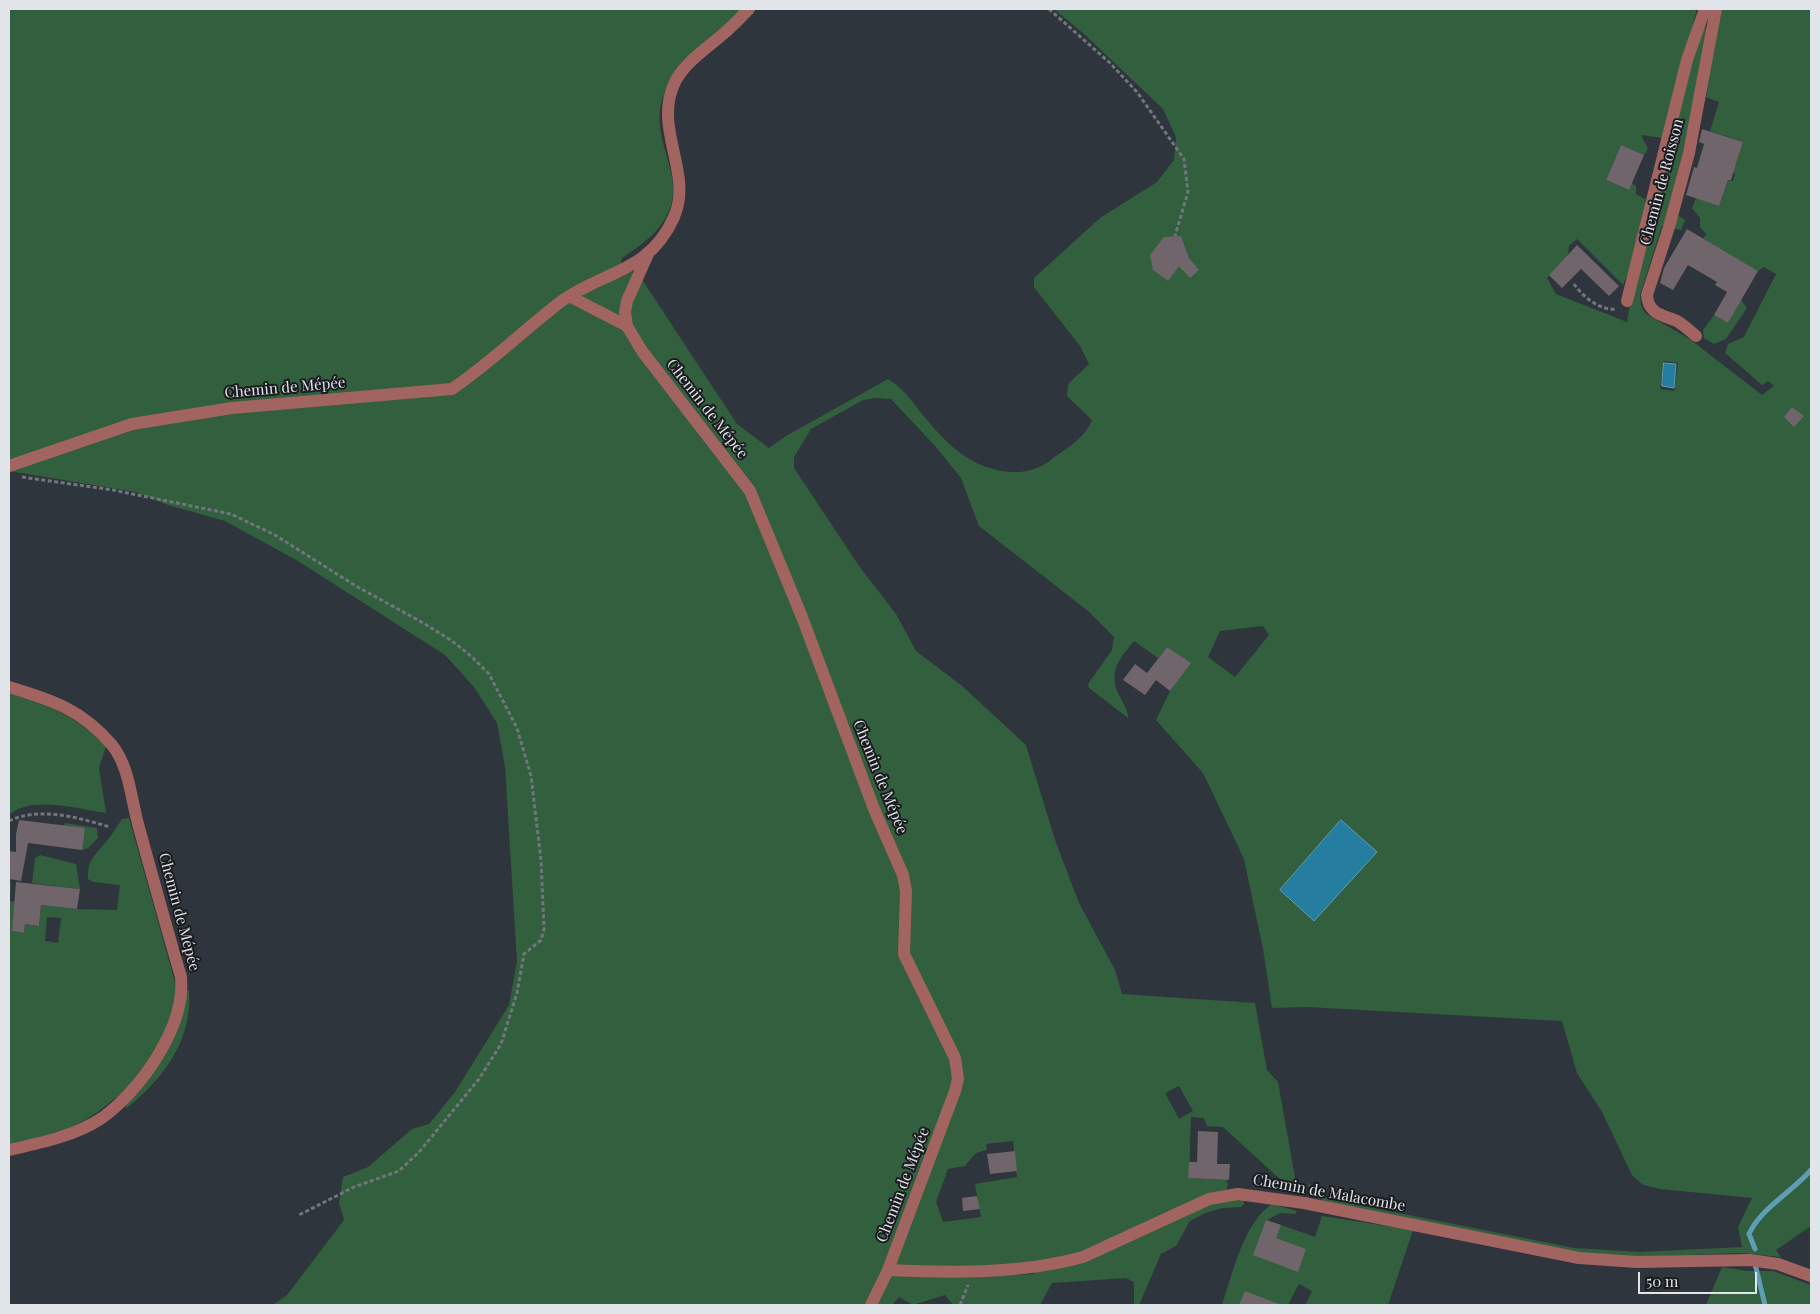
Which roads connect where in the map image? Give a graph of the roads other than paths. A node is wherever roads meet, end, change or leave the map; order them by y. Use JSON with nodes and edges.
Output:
{"nodes":[{"id":1,"x":749,"y":9,"type":"edge"},
{"id":2,"x":1705,"y":9,"type":"edge"},
{"id":3,"x":1716,"y":9,"type":"edge"},
{"id":4,"x":648,"y":254,"type":"junction"},
{"id":5,"x":569,"y":296,"type":"junction"},
{"id":6,"x":1627,"y":301,"type":"road end"},
{"id":7,"x":627,"y":326,"type":"junction"},
{"id":8,"x":1696,"y":336,"type":"dead end"},
{"id":9,"x":9,"y":466,"type":"edge"},
{"id":10,"x":9,"y":687,"type":"edge"},
{"id":11,"x":9,"y":1150,"type":"edge"},
{"id":12,"x":888,"y":1270,"type":"junction"},
{"id":13,"x":1811,"y":1276,"type":"edge"},
{"id":14,"x":871,"y":1305,"type":"edge"}],
"edges":[{"from":1,"to":4,"type":"street"},
{"from":2,"to":6,"type":"street"},
{"from":3,"to":8,"type":"street","name":"Chemin de Roisson"},
{"from":4,"to":5,"type":"street","name":"Chemin de Mépée"},
{"from":4,"to":7,"type":"street"},
{"from":5,"to":7,"type":"street"},
{"from":5,"to":9,"type":"street","name":"Chemin de Mépée"},
{"from":7,"to":12,"type":"street","name":"Chemin de Mépée"},
{"from":10,"to":11,"type":"street","name":"Chemin de Mépée"},
{"from":12,"to":13,"type":"street","name":"Chemin de Malacombe"},
{"from":12,"to":14,"type":"street"}]}
